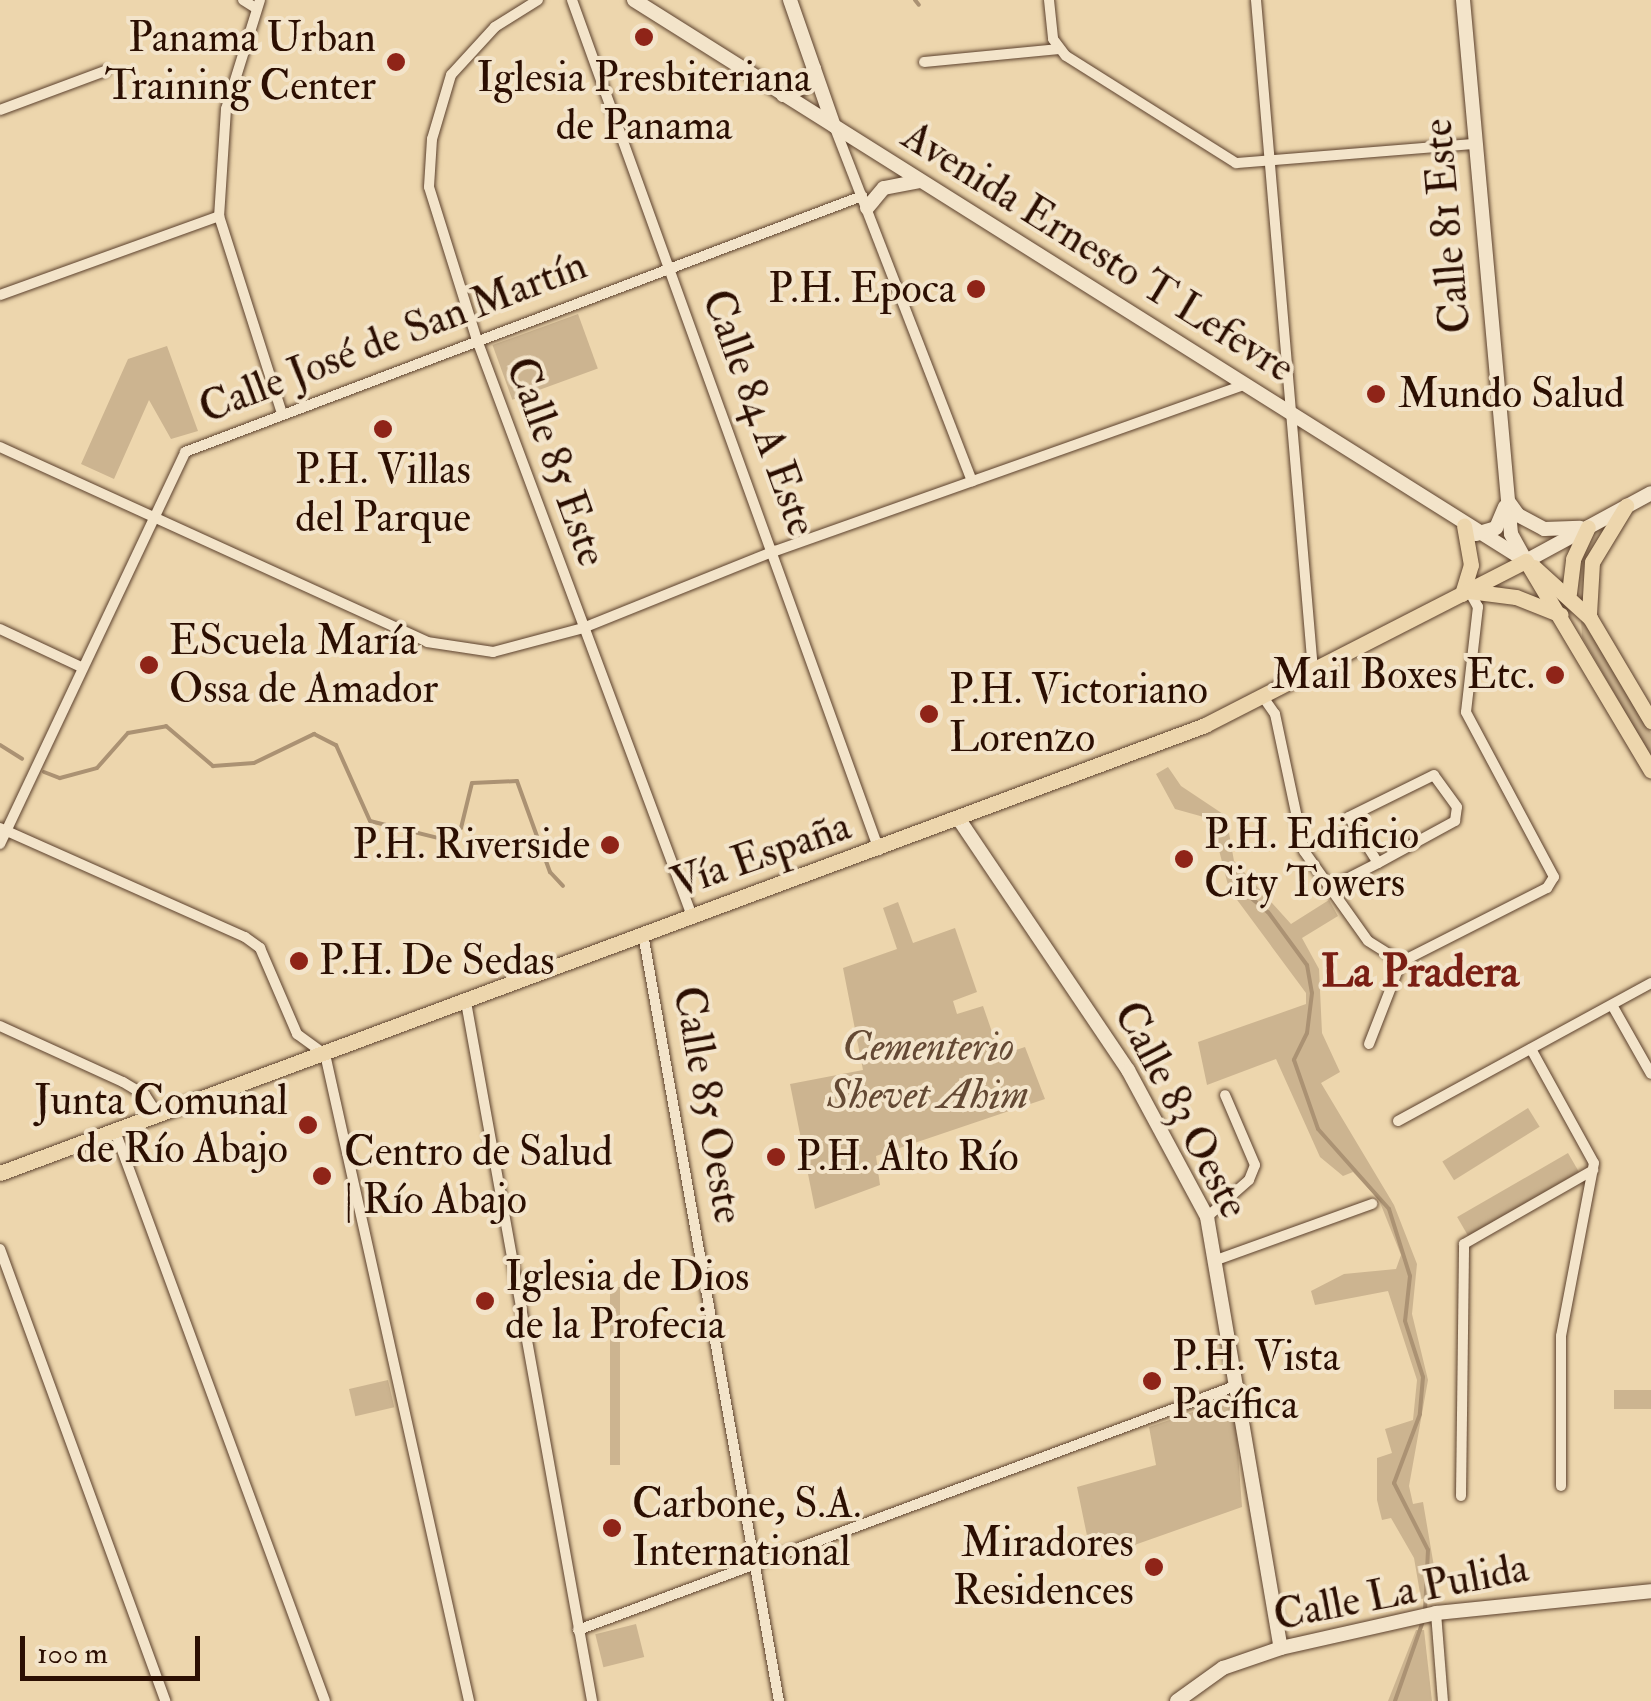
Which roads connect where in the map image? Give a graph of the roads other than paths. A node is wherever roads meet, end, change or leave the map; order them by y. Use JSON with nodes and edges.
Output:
{"nodes":[{"id":1,"x":243,"y":0,"type":"edge"},
{"id":2,"x":538,"y":0,"type":"edge"},
{"id":3,"x":572,"y":0,"type":"edge"},
{"id":4,"x":634,"y":0,"type":"edge"},
{"id":5,"x":790,"y":0,"type":"edge"},
{"id":6,"x":1049,"y":0,"type":"edge"},
{"id":7,"x":1256,"y":0,"type":"edge"},
{"id":8,"x":1462,"y":0,"type":"edge"},
{"id":9,"x":258,"y":4,"type":"edge"},
{"id":10,"x":1059,"y":48,"type":"junction"},
{"id":11,"x":924,"y":62,"type":"dead end"},
{"id":12,"x":814,"y":68,"type":"junction"},
{"id":13,"x":106,"y":71,"type":"dead end"},
{"id":14,"x":783,"y":95,"type":"junction"},
{"id":15,"x":0,"y":110,"type":"edge"},
{"id":16,"x":835,"y":126,"type":"junction"},
{"id":17,"x":1474,"y":144,"type":"junction"},
{"id":18,"x":1269,"y":164,"type":"junction"},
{"id":19,"x":919,"y":180,"type":"junction"},
{"id":20,"x":865,"y":202,"type":"junction"},
{"id":21,"x":220,"y":216,"type":"junction"},
{"id":22,"x":671,"y":266,"type":"junction"},
{"id":23,"x":0,"y":295,"type":"edge"},
{"id":24,"x":477,"y":340,"type":"junction"},
{"id":25,"x":1242,"y":386,"type":"junction"},
{"id":26,"x":282,"y":413,"type":"junction"},
{"id":27,"x":1292,"y":416,"type":"junction"},
{"id":28,"x":0,"y":447,"type":"edge"},
{"id":29,"x":972,"y":481,"type":"junction"},
{"id":30,"x":1651,"y":493,"type":"edge"},
{"id":31,"x":1508,"y":500,"type":"junction"},
{"id":32,"x":1626,"y":506,"type":"junction"},
{"id":33,"x":150,"y":516,"type":"junction"},
{"id":34,"x":1588,"y":527,"type":"junction"},
{"id":35,"x":1470,"y":530,"type":"junction"},
{"id":36,"x":775,"y":552,"type":"junction"},
{"id":37,"x":1526,"y":561,"type":"junction"},
{"id":38,"x":1466,"y":592,"type":"junction"},
{"id":39,"x":1569,"y":593,"type":"junction"},
{"id":40,"x":1561,"y":616,"type":"junction"},
{"id":41,"x":1590,"y":618,"type":"junction"},
{"id":42,"x":0,"y":628,"type":"edge"},
{"id":43,"x":583,"y":628,"type":"junction"},
{"id":44,"x":81,"y":666,"type":"junction"},
{"id":45,"x":1313,"y":671,"type":"junction"},
{"id":46,"x":1263,"y":697,"type":"junction"},
{"id":47,"x":1651,"y":721,"type":"edge"},
{"id":48,"x":1651,"y":772,"type":"edge"},
{"id":49,"x":958,"y":818,"type":"junction"},
{"id":50,"x":3,"y":829,"type":"edge"},
{"id":51,"x":0,"y":844,"type":"edge"},
{"id":52,"x":879,"y":851,"type":"junction"},
{"id":53,"x":1378,"y":863,"type":"junction"},
{"id":54,"x":1329,"y":888,"type":"junction"},
{"id":55,"x":692,"y":916,"type":"junction"},
{"id":56,"x":643,"y":934,"type":"junction"},
{"id":57,"x":1401,"y":962,"type":"junction"},
{"id":58,"x":1651,"y":983,"type":"edge"},
{"id":59,"x":466,"y":1002,"type":"junction"},
{"id":60,"x":1612,"y":1006,"type":"junction"},
{"id":61,"x":0,"y":1026,"type":"edge"},
{"id":62,"x":1369,"y":1044,"type":"dead end"},
{"id":63,"x":1531,"y":1049,"type":"junction"},
{"id":64,"x":325,"y":1054,"type":"junction"},
{"id":65,"x":1651,"y":1074,"type":"edge"},
{"id":66,"x":1225,"y":1096,"type":"dead end"},
{"id":67,"x":158,"y":1115,"type":"junction"},
{"id":68,"x":1398,"y":1121,"type":"dead end"},
{"id":69,"x":115,"y":1130,"type":"junction"},
{"id":70,"x":1592,"y":1170,"type":"junction"},
{"id":71,"x":0,"y":1173,"type":"edge"},
{"id":72,"x":1372,"y":1204,"type":"dead end"},
{"id":73,"x":1207,"y":1217,"type":"junction"},
{"id":74,"x":0,"y":1249,"type":"edge"},
{"id":75,"x":1218,"y":1259,"type":"junction"},
{"id":76,"x":1238,"y":1385,"type":"junction"},
{"id":77,"x":1561,"y":1486,"type":"dead end"},
{"id":78,"x":1461,"y":1496,"type":"dead end"},
{"id":79,"x":755,"y":1565,"type":"junction"},
{"id":80,"x":1651,"y":1591,"type":"edge"},
{"id":81,"x":1436,"y":1613,"type":"junction"},
{"id":82,"x":578,"y":1630,"type":"junction"},
{"id":83,"x":1281,"y":1648,"type":"junction"},
{"id":84,"x":165,"y":1701,"type":"edge"},
{"id":85,"x":325,"y":1701,"type":"edge"},
{"id":86,"x":469,"y":1701,"type":"edge"},
{"id":87,"x":592,"y":1701,"type":"edge"},
{"id":88,"x":779,"y":1701,"type":"edge"},
{"id":89,"x":1178,"y":1701,"type":"edge"},
{"id":90,"x":1443,"y":1701,"type":"edge"}],
"edges":[{"from":1,"to":9,"type":"street"},
{"from":2,"to":24,"type":"street","name":"Calle 85 Este"},
{"from":3,"to":22,"type":"street","name":"Calle 84 A Este"},
{"from":4,"to":14,"type":"main road","name":"Avenida Ernesto T Lefevre"},
{"from":5,"to":12,"type":"main road"},
{"from":6,"to":10,"type":"street"},
{"from":7,"to":18,"type":"street"},
{"from":8,"to":17,"type":"main road","name":"Calle 81 Este"},
{"from":9,"to":21,"type":"street"},
{"from":10,"to":11,"type":"street"},
{"from":10,"to":18,"type":"street"},
{"from":12,"to":14,"type":"main road"},
{"from":12,"to":16,"type":"main road"},
{"from":13,"to":15,"type":"street"},
{"from":14,"to":16,"type":"main road","name":"Avenida Ernesto T Lefevre"},
{"from":16,"to":19,"type":"main road","name":"Avenida Ernesto T Lefevre"},
{"from":16,"to":20,"type":"street"},
{"from":17,"to":18,"type":"street"},
{"from":17,"to":31,"type":"main road","name":"Calle 81 Este"},
{"from":18,"to":27,"type":"street"},
{"from":19,"to":20,"type":"main road"},
{"from":19,"to":25,"type":"main road","name":"Avenida Ernesto T Lefevre"},
{"from":20,"to":22,"type":"street","name":"Calle José de San Martín"},
{"from":20,"to":29,"type":"street"},
{"from":21,"to":23,"type":"street"},
{"from":21,"to":26,"type":"street"},
{"from":22,"to":24,"type":"street","name":"Calle José de San Martín"},
{"from":22,"to":36,"type":"street","name":"Calle 84 A Este"},
{"from":24,"to":26,"type":"street","name":"Calle José de San Martín"},
{"from":24,"to":43,"type":"street","name":"Calle 85 Este"},
{"from":25,"to":27,"type":"main road","name":"Avenida Ernesto T Lefevre"},
{"from":25,"to":29,"type":"street"},
{"from":26,"to":33,"type":"street","name":"Calle José de San Martín"},
{"from":27,"to":35,"type":"main road","name":"Avenida Ernesto T Lefevre"},
{"from":27,"to":45,"type":"street"},
{"from":28,"to":33,"type":"street"},
{"from":29,"to":36,"type":"street"},
{"from":30,"to":32,"type":"main road"},
{"from":31,"to":34,"type":"main road"},
{"from":31,"to":35,"type":"main road"},
{"from":31,"to":37,"type":"main road","name":"Calle 81 Este"},
{"from":32,"to":34,"type":"main road"},
{"from":32,"to":41,"type":"main road"},
{"from":33,"to":43,"type":"street"},
{"from":33,"to":44,"type":"street","name":"Calle José de San Martín"},
{"from":34,"to":37,"type":"main road"},
{"from":34,"to":39,"type":"main road"},
{"from":35,"to":37,"type":"main road","name":"Avenida Ernesto T Lefevre"},
{"from":35,"to":38,"type":"main road"},
{"from":36,"to":43,"type":"street"},
{"from":36,"to":52,"type":"street","name":"Calle 84 A Este"},
{"from":37,"to":38,"type":"main road","name":"Vía España"},
{"from":37,"to":39,"type":"main road"},
{"from":37,"to":40,"type":"main road"},
{"from":38,"to":40,"type":"main road"},
{"from":38,"to":45,"type":"main road","name":"Vía España"},
{"from":38,"to":57,"type":"street"},
{"from":39,"to":41,"type":"main road"},
{"from":40,"to":48,"type":"main road"},
{"from":41,"to":47,"type":"main road"},
{"from":42,"to":44,"type":"street"},
{"from":43,"to":55,"type":"street","name":"Calle 85 Este"},
{"from":44,"to":50,"type":"street","name":"Calle José de San Martín"},
{"from":45,"to":46,"type":"main road","name":"Vía España"},
{"from":46,"to":49,"type":"main road","name":"Vía España"},
{"from":46,"to":54,"type":"street"},
{"from":49,"to":52,"type":"main road","name":"Vía España"},
{"from":49,"to":73,"type":"main road","name":"Calle 83 Oeste"},
{"from":50,"to":51,"type":"street","name":"Calle José de San Martín"},
{"from":50,"to":64,"type":"street"},
{"from":52,"to":55,"type":"main road","name":"Vía España"},
{"from":53,"to":53,"type":"street"},
{"from":53,"to":54,"type":"street"},
{"from":54,"to":57,"type":"street"},
{"from":55,"to":56,"type":"main road","name":"Vía España"},
{"from":56,"to":59,"type":"main road","name":"Vía España"},
{"from":56,"to":79,"type":"street","name":"Calle 85 Oeste"},
{"from":57,"to":62,"type":"street"},
{"from":58,"to":60,"type":"street"},
{"from":59,"to":64,"type":"main road","name":"Vía España"},
{"from":59,"to":82,"type":"street"},
{"from":60,"to":63,"type":"street"},
{"from":60,"to":65,"type":"street"},
{"from":61,"to":67,"type":"street"},
{"from":63,"to":68,"type":"street"},
{"from":63,"to":70,"type":"street"},
{"from":64,"to":67,"type":"main road","name":"Vía España"},
{"from":64,"to":86,"type":"street"},
{"from":66,"to":73,"type":"street"},
{"from":67,"to":69,"type":"main road","name":"Vía España"},
{"from":69,"to":71,"type":"main road","name":"Vía España"},
{"from":69,"to":85,"type":"street"},
{"from":70,"to":77,"type":"street"},
{"from":70,"to":78,"type":"street"},
{"from":72,"to":75,"type":"street"},
{"from":73,"to":75,"type":"main road","name":"Calle 83 Oeste"},
{"from":74,"to":84,"type":"street"},
{"from":75,"to":76,"type":"main road","name":"Calle 83 Oeste"},
{"from":76,"to":79,"type":"street"},
{"from":76,"to":83,"type":"main road","name":"Calle 83 Oeste"},
{"from":79,"to":82,"type":"street"},
{"from":79,"to":88,"type":"street","name":"Calle 85 Oeste"},
{"from":80,"to":81,"type":"main road","name":"Calle La Pulida"},
{"from":81,"to":83,"type":"main road","name":"Calle La Pulida"},
{"from":81,"to":90,"type":"street"},
{"from":82,"to":87,"type":"street"},
{"from":83,"to":89,"type":"main road","name":"Calle La Pulida"}]}
